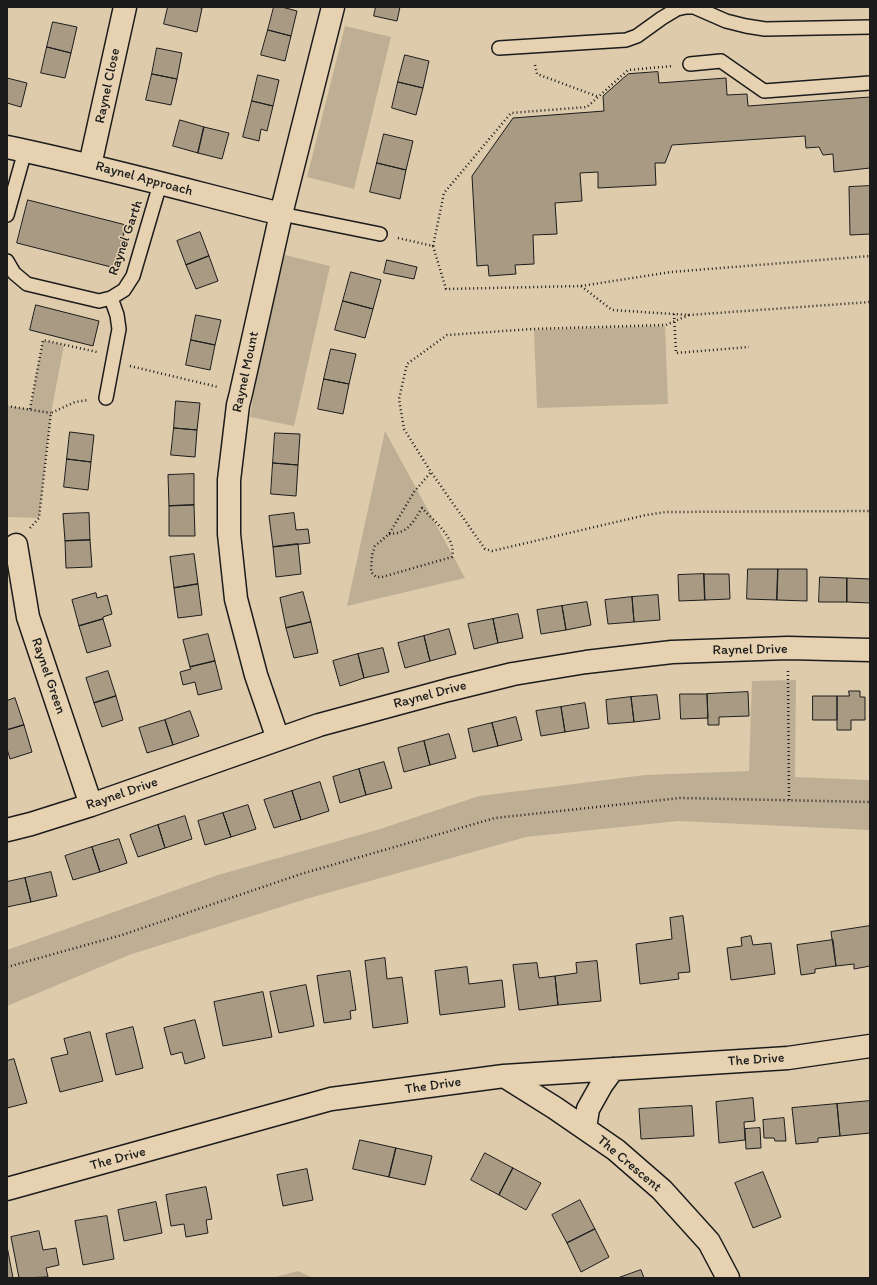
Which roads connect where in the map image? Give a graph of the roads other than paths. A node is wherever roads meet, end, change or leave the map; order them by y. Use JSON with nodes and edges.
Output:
{"nodes":[{"id":1,"x":125,"y":7,"type":"edge"},
{"id":2,"x":333,"y":7,"type":"edge"},
{"id":3,"x":870,"y":27,"type":"edge"},
{"id":4,"x":499,"y":48,"type":"dead end"},
{"id":5,"x":690,"y":64,"type":"road end"},
{"id":6,"x":870,"y":83,"type":"edge"},
{"id":7,"x":16,"y":149,"type":"edge"},
{"id":8,"x":90,"y":165,"type":"junction"},
{"id":9,"x":160,"y":184,"type":"junction"},
{"id":10,"x":281,"y":214,"type":"junction"},
{"id":11,"x":7,"y":215,"type":"edge"},
{"id":12,"x":380,"y":234,"type":"road end"},
{"id":13,"x":7,"y":261,"type":"edge"},
{"id":14,"x":111,"y":298,"type":"junction"},
{"id":15,"x":106,"y":398,"type":"road end"},
{"id":16,"x":16,"y":545,"type":"road end"},
{"id":17,"x":870,"y":650,"type":"edge"},
{"id":18,"x":278,"y":739,"type":"junction"},
{"id":19,"x":92,"y":805,"type":"junction"},
{"id":20,"x":7,"y":830,"type":"edge"},
{"id":21,"x":870,"y":1046,"type":"edge"},
{"id":22,"x":613,"y":1069,"type":"junction"},
{"id":23,"x":504,"y":1076,"type":"junction"},
{"id":24,"x":585,"y":1128,"type":"junction"},
{"id":25,"x":7,"y":1189,"type":"edge"},
{"id":26,"x":728,"y":1278,"type":"edge"}],
"edges":[{"from":1,"to":8,"type":"street","name":"Raynel Close"},
{"from":2,"to":10,"type":"street","name":"Raynel Mount"},
{"from":3,"to":4,"type":"lane"},
{"from":5,"to":6,"type":"lane"},
{"from":7,"to":8,"type":"street","name":"Raynel Approach"},
{"from":7,"to":11,"type":"lane"},
{"from":8,"to":9,"type":"street","name":"Raynel Approach"},
{"from":9,"to":10,"type":"street","name":"Raynel Approach"},
{"from":9,"to":14,"type":"lane","name":"Raynel Garth"},
{"from":10,"to":12,"type":"lane"},
{"from":10,"to":18,"type":"street","name":"Raynel Mount"},
{"from":13,"to":14,"type":"lane"},
{"from":14,"to":15,"type":"lane"},
{"from":16,"to":19,"type":"street","name":"Raynel Green"},
{"from":17,"to":18,"type":"street","name":"Raynel Drive"},
{"from":18,"to":19,"type":"street","name":"Raynel Drive"},
{"from":19,"to":20,"type":"street","name":"Raynel Drive"},
{"from":21,"to":22,"type":"street","name":"The Drive"},
{"from":22,"to":23,"type":"street","name":"The Drive"},
{"from":22,"to":24,"type":"street"},
{"from":23,"to":24,"type":"street","name":"The Crescent"},
{"from":23,"to":25,"type":"street","name":"The Drive"},
{"from":24,"to":26,"type":"street","name":"The Crescent"}]}
